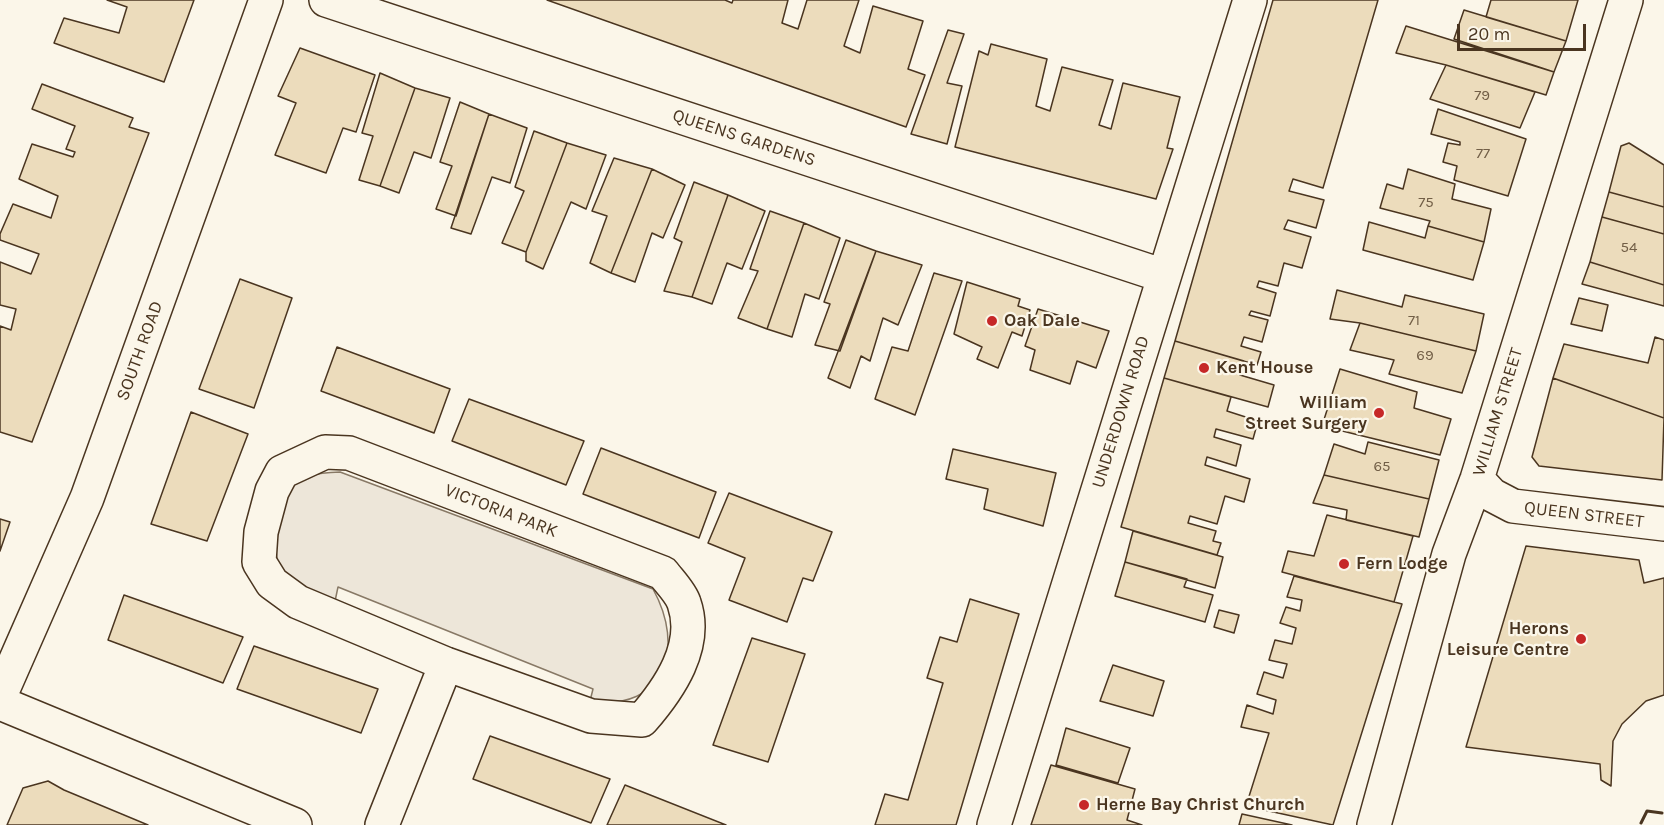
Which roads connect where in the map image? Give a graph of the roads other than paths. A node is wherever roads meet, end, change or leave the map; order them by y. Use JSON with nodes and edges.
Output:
{"nodes":[{"id":1,"x":266,"y":0,"type":"edge"},
{"id":2,"x":326,"y":0,"type":"edge"},
{"id":3,"x":1250,"y":0,"type":"edge"},
{"id":4,"x":1626,"y":0,"type":"edge"},
{"id":5,"x":1164,"y":276,"type":"junction"},
{"id":6,"x":1477,"y":480,"type":"junction"},
{"id":7,"x":1664,"y":524,"type":"edge"},
{"id":8,"x":446,"y":664,"type":"junction"},
{"id":9,"x":0,"y":696,"type":"edge"},
{"id":10,"x":0,"y":703,"type":"edge"},
{"id":11,"x":295,"y":825,"type":"edge"},
{"id":12,"x":382,"y":825,"type":"edge"},
{"id":13,"x":994,"y":825,"type":"edge"},
{"id":14,"x":1374,"y":825,"type":"edge"}],
"edges":[{"from":1,"to":9,"type":"street","name":"SOUTH ROAD"},
{"from":2,"to":5,"type":"street","name":"QUEENS GARDENS"},
{"from":3,"to":5,"type":"street","name":"UNDERDOWN ROAD"},
{"from":4,"to":6,"type":"street","name":"WILLIAM STREET"},
{"from":5,"to":13,"type":"street","name":"UNDERDOWN ROAD"},
{"from":6,"to":7,"type":"street","name":"QUEEN STREET"},
{"from":6,"to":14,"type":"street","name":"WILLIAM STREET"},
{"from":8,"to":8,"type":"street","name":"VICTORIA PARK"},
{"from":8,"to":12,"type":"street"},
{"from":10,"to":11,"type":"street"}]}
